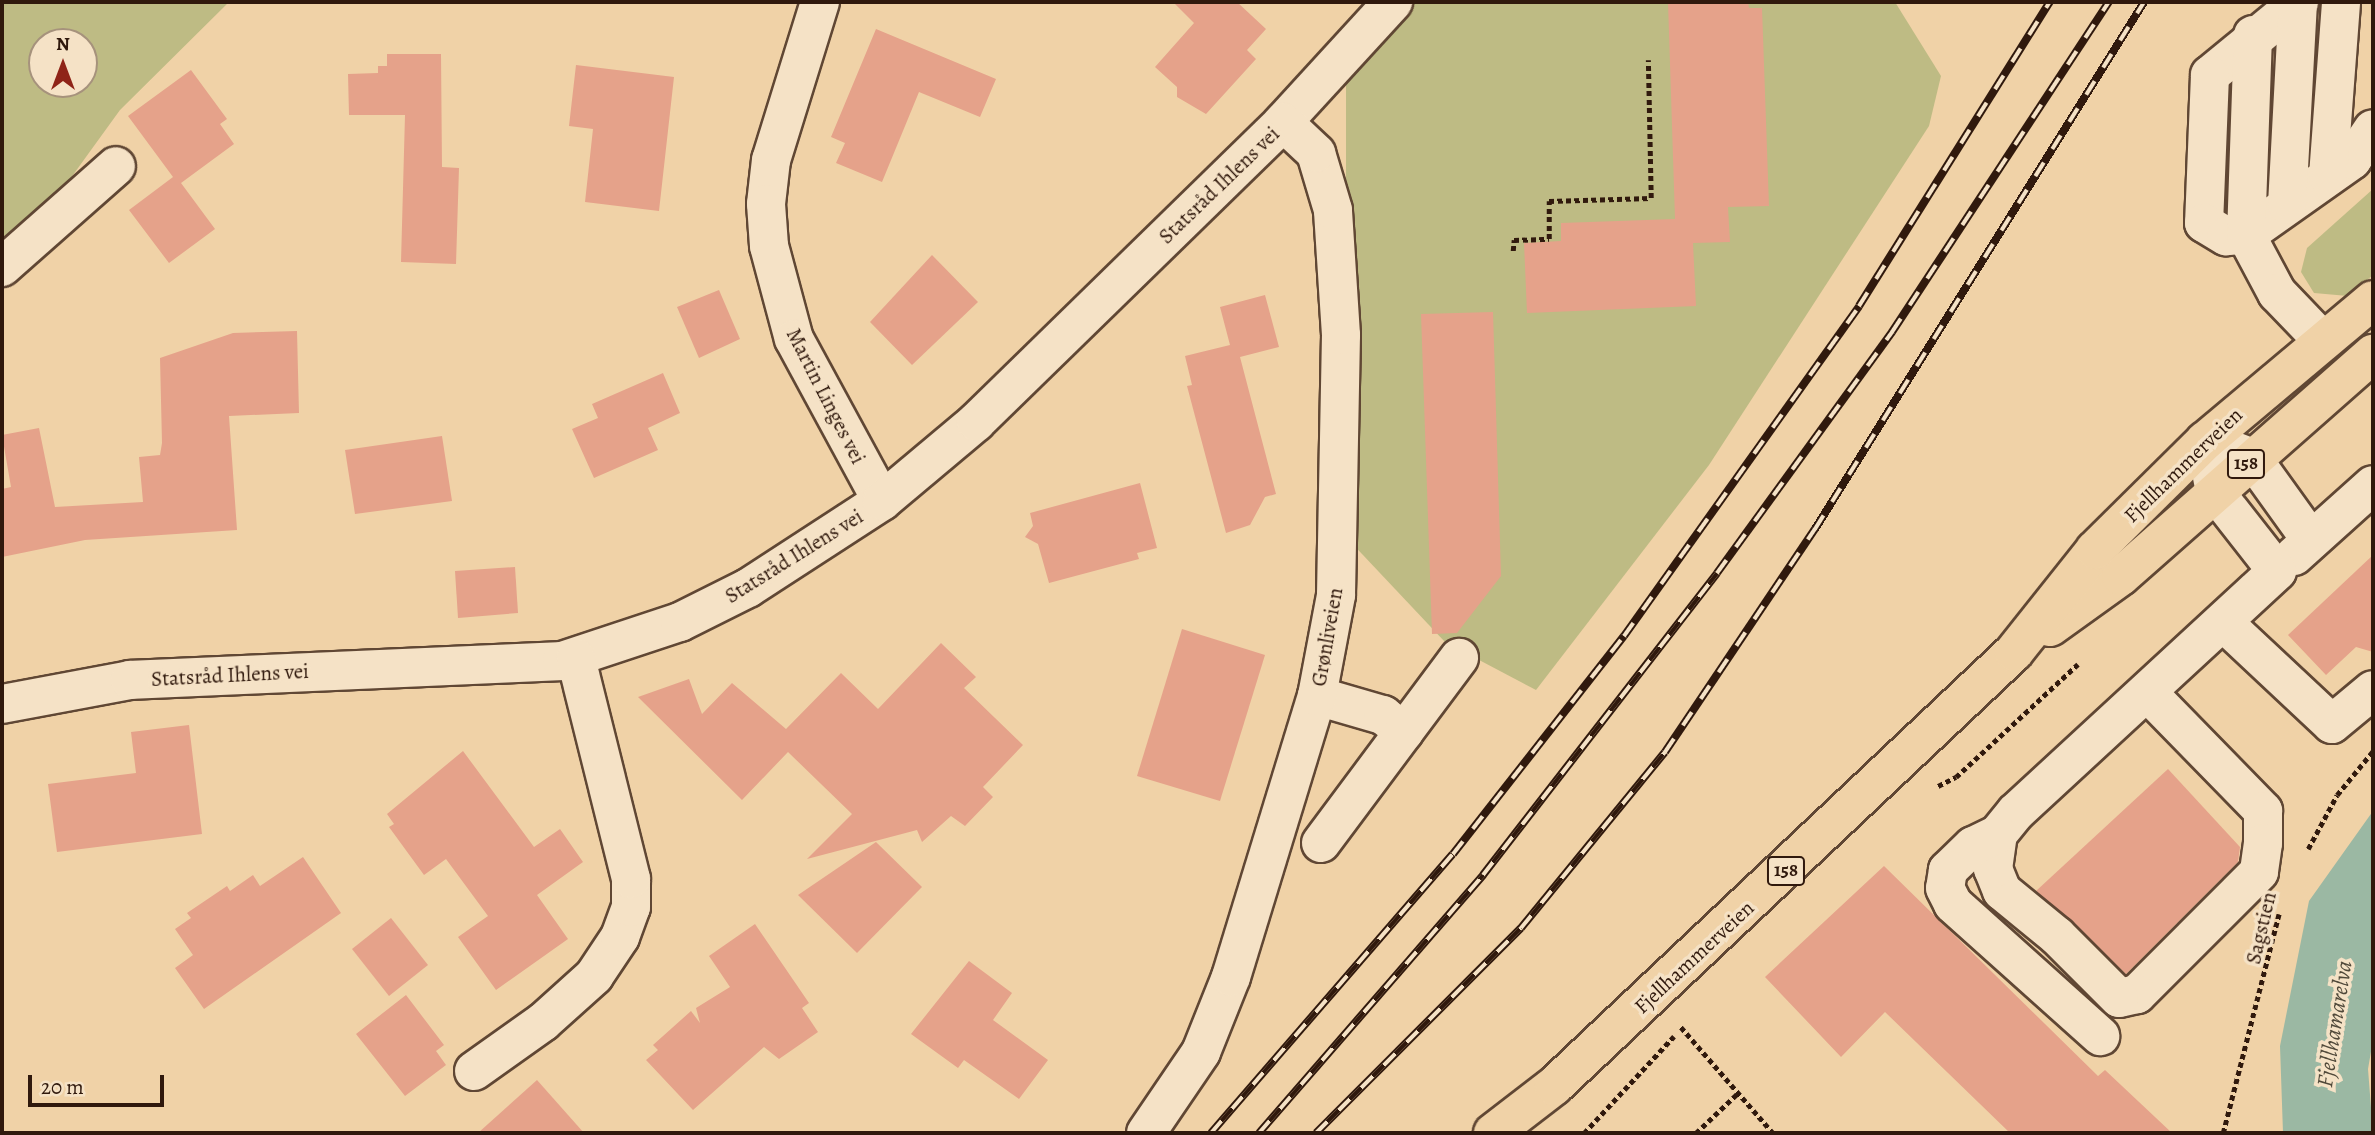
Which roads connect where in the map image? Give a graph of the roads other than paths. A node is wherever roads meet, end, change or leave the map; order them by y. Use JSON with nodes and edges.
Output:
{"nodes":[{"id":1,"x":820,"y":2,"type":"edge"},
{"id":2,"x":1393,"y":2,"type":"edge"},
{"id":3,"x":2299,"y":2,"type":"edge"},
{"id":4,"x":2341,"y":2,"type":"edge"},
{"id":5,"x":1283,"y":122,"type":"junction"},
{"id":6,"x":2373,"y":129,"type":"edge"},
{"id":7,"x":116,"y":166,"type":"dead end"},
{"id":8,"x":2328,"y":176,"type":"junction"},
{"id":9,"x":2287,"y":205,"type":"junction"},
{"id":10,"x":2246,"y":235,"type":"junction"},
{"id":11,"x":2,"y":267,"type":"edge"},
{"id":12,"x":2373,"y":300,"type":"edge"},
{"id":13,"x":2322,"y":340,"type":"junction"},
{"id":14,"x":2373,"y":354,"type":"edge"},
{"id":15,"x":2205,"y":440,"type":"junction"},
{"id":16,"x":2252,"y":458,"type":"junction"},
{"id":17,"x":2373,"y":485,"type":"edge"},
{"id":18,"x":2215,"y":492,"type":"junction"},
{"id":19,"x":882,"y":502,"type":"junction"},
{"id":20,"x":2311,"y":540,"type":"junction"},
{"id":21,"x":2267,"y":561,"type":"junction"},
{"id":22,"x":2223,"y":622,"type":"junction"},
{"id":23,"x":2014,"y":652,"type":"junction"},
{"id":24,"x":576,"y":658,"type":"junction"},
{"id":25,"x":1460,"y":658,"type":"dead end"},
{"id":26,"x":2373,"y":690,"type":"edge"},
{"id":27,"x":2148,"y":693,"type":"junction"},
{"id":28,"x":1317,"y":696,"type":"junction"},
{"id":29,"x":2,"y":704,"type":"edge"},
{"id":30,"x":1404,"y":732,"type":"junction"},
{"id":31,"x":1998,"y":834,"type":"junction"},
{"id":32,"x":1321,"y":843,"type":"dead end"},
{"id":33,"x":2100,"y":1036,"type":"dead end"},
{"id":34,"x":474,"y":1071,"type":"dead end"},
{"id":35,"x":1554,"y":1086,"type":"junction"},
{"id":36,"x":1146,"y":1133,"type":"edge"},
{"id":37,"x":1493,"y":1133,"type":"edge"},
{"id":38,"x":1514,"y":1133,"type":"edge"}],
"edges":[{"from":1,"to":19,"type":"street","name":"Martin Linges vei"},
{"from":2,"to":5,"type":"street","name":"Statsråd Ihlens vei"},
{"from":3,"to":9,"type":"street"},
{"from":3,"to":10,"type":"street"},
{"from":4,"to":8,"type":"street"},
{"from":5,"to":19,"type":"street","name":"Statsråd Ihlens vei"},
{"from":5,"to":28,"type":"street","name":"Grønliveien"},
{"from":6,"to":8,"type":"street"},
{"from":7,"to":11,"type":"street"},
{"from":8,"to":9,"type":"street"},
{"from":9,"to":10,"type":"street"},
{"from":10,"to":13,"type":"street"},
{"from":12,"to":13,"type":"main road","name":"Fjellhammerveien","number":"158"},
{"from":13,"to":15,"type":"main road","name":"Fjellhammerveien","number":"158"},
{"from":14,"to":16,"type":"main road","name":"Fjellhammerveien","number":"158"},
{"from":15,"to":16,"type":"street"},
{"from":15,"to":18,"type":"street"},
{"from":15,"to":23,"type":"main road","name":"Fjellhammerveien","number":"158"},
{"from":16,"to":18,"type":"main road","name":"Fjellhammerveien","number":"158"},
{"from":16,"to":20,"type":"street"},
{"from":17,"to":20,"type":"street"},
{"from":18,"to":21,"type":"street"},
{"from":18,"to":23,"type":"main road","name":"Fjellhammerveien","number":"158"},
{"from":19,"to":24,"type":"street","name":"Statsråd Ihlens vei"},
{"from":20,"to":21,"type":"street"},
{"from":21,"to":22,"type":"street"},
{"from":22,"to":26,"type":"street"},
{"from":22,"to":27,"type":"street"},
{"from":23,"to":35,"type":"main road","name":"Fjellhammerveien","number":"158"},
{"from":24,"to":29,"type":"street","name":"Statsråd Ihlens vei"},
{"from":24,"to":34,"type":"street"},
{"from":25,"to":30,"type":"street"},
{"from":27,"to":31,"type":"street"},
{"from":27,"to":31,"type":"street"},
{"from":28,"to":30,"type":"street"},
{"from":28,"to":36,"type":"street","name":"Grønliveien"},
{"from":30,"to":32,"type":"street"},
{"from":31,"to":33,"type":"street"},
{"from":35,"to":37,"type":"main road","name":"Fjellhammerveien","number":"158"},
{"from":35,"to":38,"type":"main road","name":"Fjellhammerveien","number":"158"}]}
